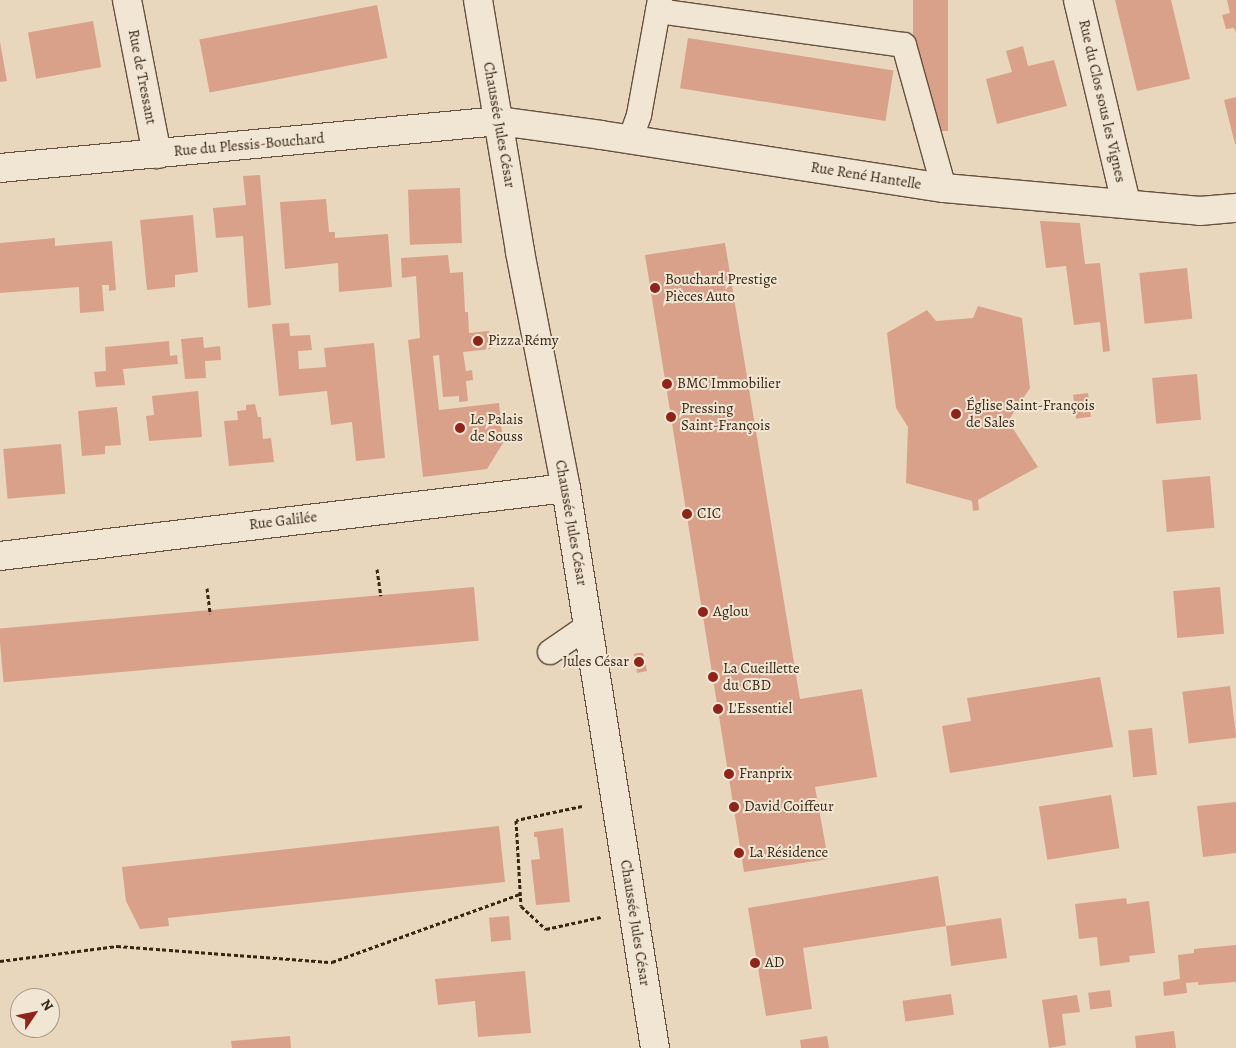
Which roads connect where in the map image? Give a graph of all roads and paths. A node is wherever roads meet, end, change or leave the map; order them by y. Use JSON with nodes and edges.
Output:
{"nodes":[{"id":1,"x":127,"y":0,"type":"edge"},
{"id":2,"x":478,"y":0,"type":"edge"},
{"id":3,"x":1078,"y":0,"type":"edge"},
{"id":4,"x":659,"y":6,"type":"edge"},
{"id":5,"x":499,"y":121,"type":"junction"},
{"id":6,"x":630,"y":140,"type":"junction"},
{"id":7,"x":157,"y":154,"type":"junction"},
{"id":8,"x":0,"y":168,"type":"edge"},
{"id":9,"x":944,"y":188,"type":"junction"},
{"id":10,"x":1126,"y":203,"type":"junction"},
{"id":11,"x":1236,"y":208,"type":"edge"},
{"id":12,"x":566,"y":488,"type":"junction"},
{"id":13,"x":0,"y":556,"type":"edge"},
{"id":14,"x":377,"y":569,"type":"dead end"},
{"id":15,"x":207,"y":588,"type":"dead end"},
{"id":16,"x":381,"y":596,"type":"dead end"},
{"id":17,"x":210,"y":614,"type":"dead end"},
{"id":18,"x":588,"y":626,"type":"junction"},
{"id":19,"x":550,"y":652,"type":"dead end"},
{"id":20,"x":616,"y":798,"type":"junction"},
{"id":21,"x":520,"y":894,"type":"junction"},
{"id":22,"x":633,"y":910,"type":"junction"},
{"id":23,"x":0,"y":961,"type":"edge"},
{"id":24,"x":656,"y":1048,"type":"edge"}],
"edges":[{"from":1,"to":7,"type":"street","name":"Rue de Tressant"},
{"from":2,"to":5,"type":"street","name":"Chaussée Jules César"},
{"from":3,"to":10,"type":"street","name":"Rue du Clos sous les Vignes"},
{"from":4,"to":6,"type":"lane"},
{"from":4,"to":9,"type":"lane"},
{"from":5,"to":6,"type":"street","name":"Rue René Hantelle"},
{"from":5,"to":7,"type":"street","name":"Rue du Plessis-Bouchard"},
{"from":5,"to":12,"type":"street","name":"Chaussée Jules César"},
{"from":6,"to":9,"type":"street","name":"Rue René Hantelle"},
{"from":7,"to":8,"type":"street","name":"Rue du Plessis-Bouchard"},
{"from":9,"to":10,"type":"street","name":"Rue René Hantelle"},
{"from":10,"to":11,"type":"street","name":"Rue René Hantelle"},
{"from":12,"to":13,"type":"street","name":"Rue Galilée"},
{"from":12,"to":18,"type":"street","name":"Chaussée Jules César"},
{"from":14,"to":16,"type":"path"},
{"from":15,"to":17,"type":"path"},
{"from":18,"to":19,"type":"lane"},
{"from":18,"to":20,"type":"street","name":"Chaussée Jules César"},
{"from":20,"to":21,"type":"path"},
{"from":20,"to":22,"type":"street","name":"Chaussée Jules César"},
{"from":21,"to":22,"type":"path"},
{"from":21,"to":23,"type":"path"},
{"from":22,"to":24,"type":"street","name":"Chaussée Jules César"}]}
